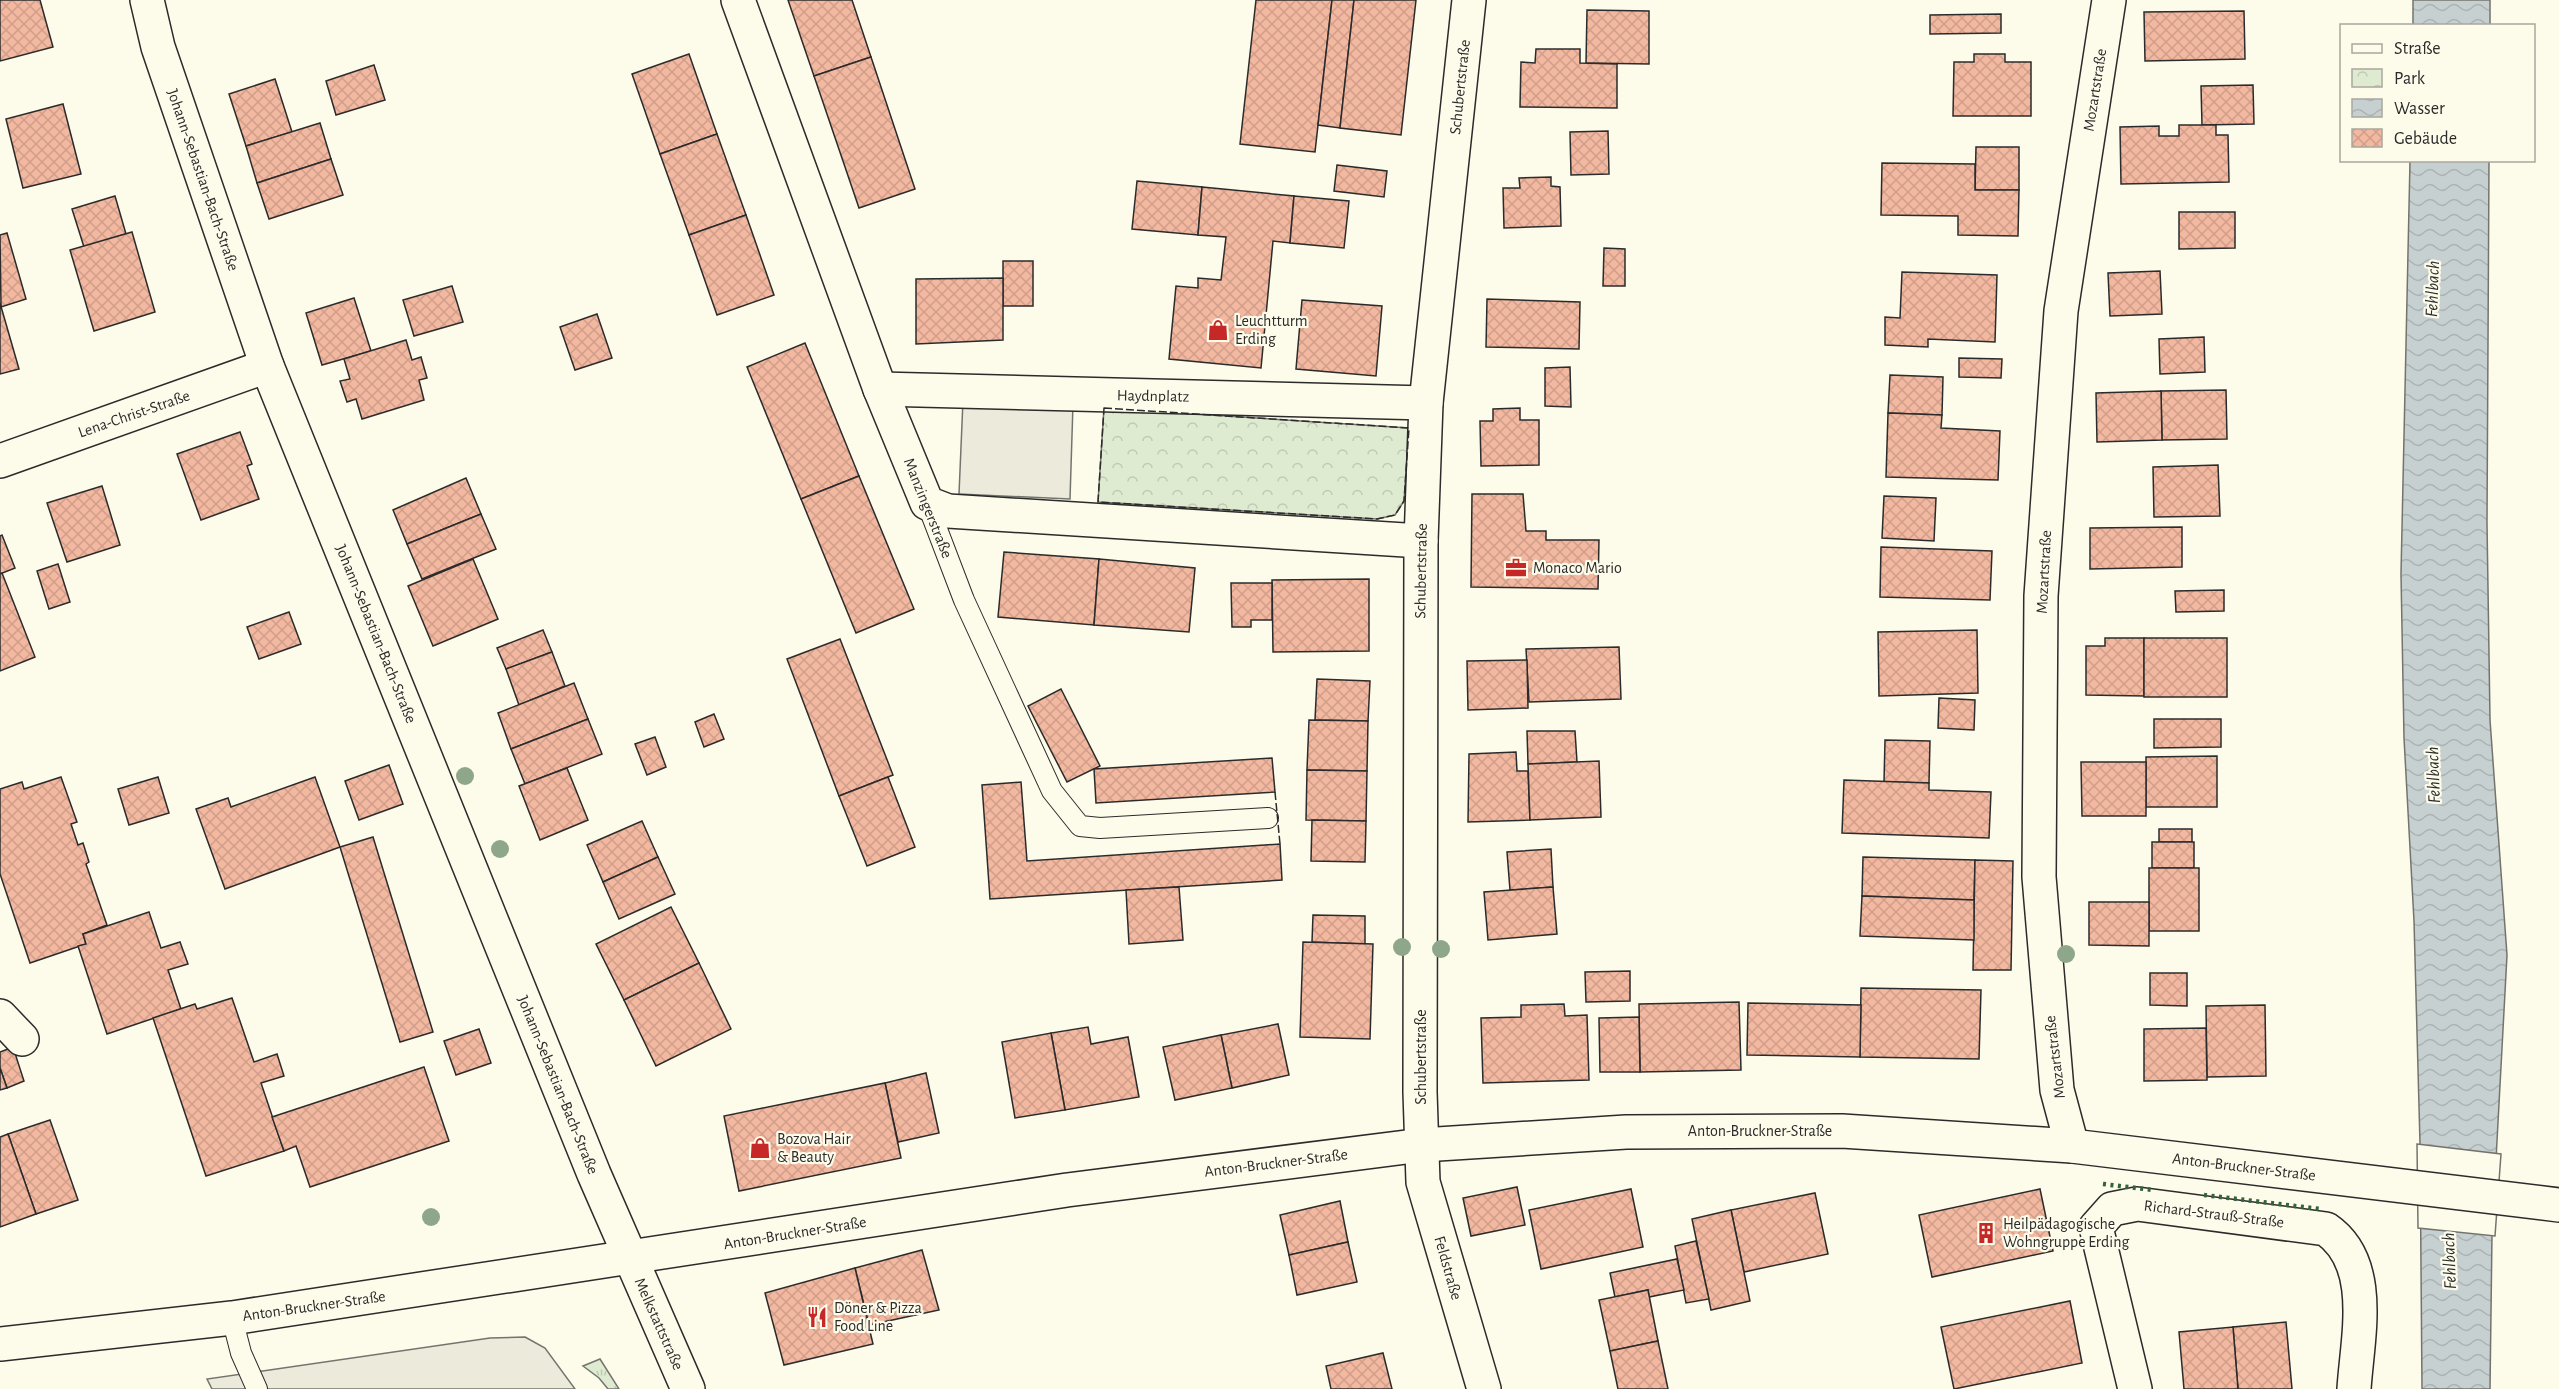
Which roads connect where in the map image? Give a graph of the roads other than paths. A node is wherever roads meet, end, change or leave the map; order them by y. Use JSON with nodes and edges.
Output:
{"nodes":[{"id":1,"x":147,"y":0,"type":"edge"},
{"id":2,"x":738,"y":0,"type":"edge"},
{"id":3,"x":1469,"y":0,"type":"edge"},
{"id":4,"x":2109,"y":0,"type":"edge"},
{"id":5,"x":267,"y":366,"type":"junction"},
{"id":6,"x":880,"y":389,"type":"junction"},
{"id":7,"x":1426,"y":403,"type":"junction"},
{"id":8,"x":0,"y":461,"type":"edge"},
{"id":9,"x":927,"y":503,"type":"junction"},
{"id":10,"x":1421,"y":541,"type":"junction"},
{"id":11,"x":1268,"y":819,"type":"dead end"},
{"id":12,"x":1422,"y":1145,"type":"junction"},
{"id":13,"x":2072,"y":1146,"type":"junction"},
{"id":14,"x":2559,"y":1205,"type":"edge"},
{"id":15,"x":631,"y":1258,"type":"junction"},
{"id":16,"x":232,"y":1318,"type":"junction"},
{"id":17,"x":0,"y":1344,"type":"edge"},
{"id":18,"x":257,"y":1389,"type":"edge"},
{"id":19,"x":688,"y":1389,"type":"edge"},
{"id":20,"x":1484,"y":1389,"type":"edge"},
{"id":21,"x":2135,"y":1389,"type":"edge"},
{"id":22,"x":2354,"y":1389,"type":"edge"}],
"edges":[{"from":1,"to":5,"type":"street","name":"Johann-Sebastian-Bach-Straße"},
{"from":2,"to":6,"type":"street","name":"Manzingerstraße"},
{"from":3,"to":7,"type":"street","name":"Schubertstraße"},
{"from":4,"to":13,"type":"street","name":"Mozartstraße"},
{"from":5,"to":8,"type":"street","name":"Lena-Christ-Straße"},
{"from":5,"to":15,"type":"street","name":"Johann-Sebastian-Bach-Straße"},
{"from":6,"to":7,"type":"street","name":"Haydnplatz"},
{"from":6,"to":9,"type":"street","name":"Manzingerstraße"},
{"from":7,"to":10,"type":"street","name":"Schubertstraße"},
{"from":9,"to":10,"type":"street"},
{"from":9,"to":11,"type":"lane","name":"Manzingerstraße"},
{"from":10,"to":12,"type":"street","name":"Schubertstraße"},
{"from":12,"to":13,"type":"street","name":"Anton-Bruckner-Straße"},
{"from":12,"to":15,"type":"street","name":"Anton-Bruckner-Straße"},
{"from":12,"to":20,"type":"street","name":"Feldstraße"},
{"from":13,"to":14,"type":"street","name":"Anton-Bruckner-Straße"},
{"from":15,"to":16,"type":"street","name":"Anton-Bruckner-Straße"},
{"from":15,"to":19,"type":"street","name":"Melkstattstraße"},
{"from":16,"to":17,"type":"street","name":"Anton-Bruckner-Straße"},
{"from":16,"to":18,"type":"lane"},
{"from":21,"to":22,"type":"street","name":"Richard-Strauß-Straße"}]}
